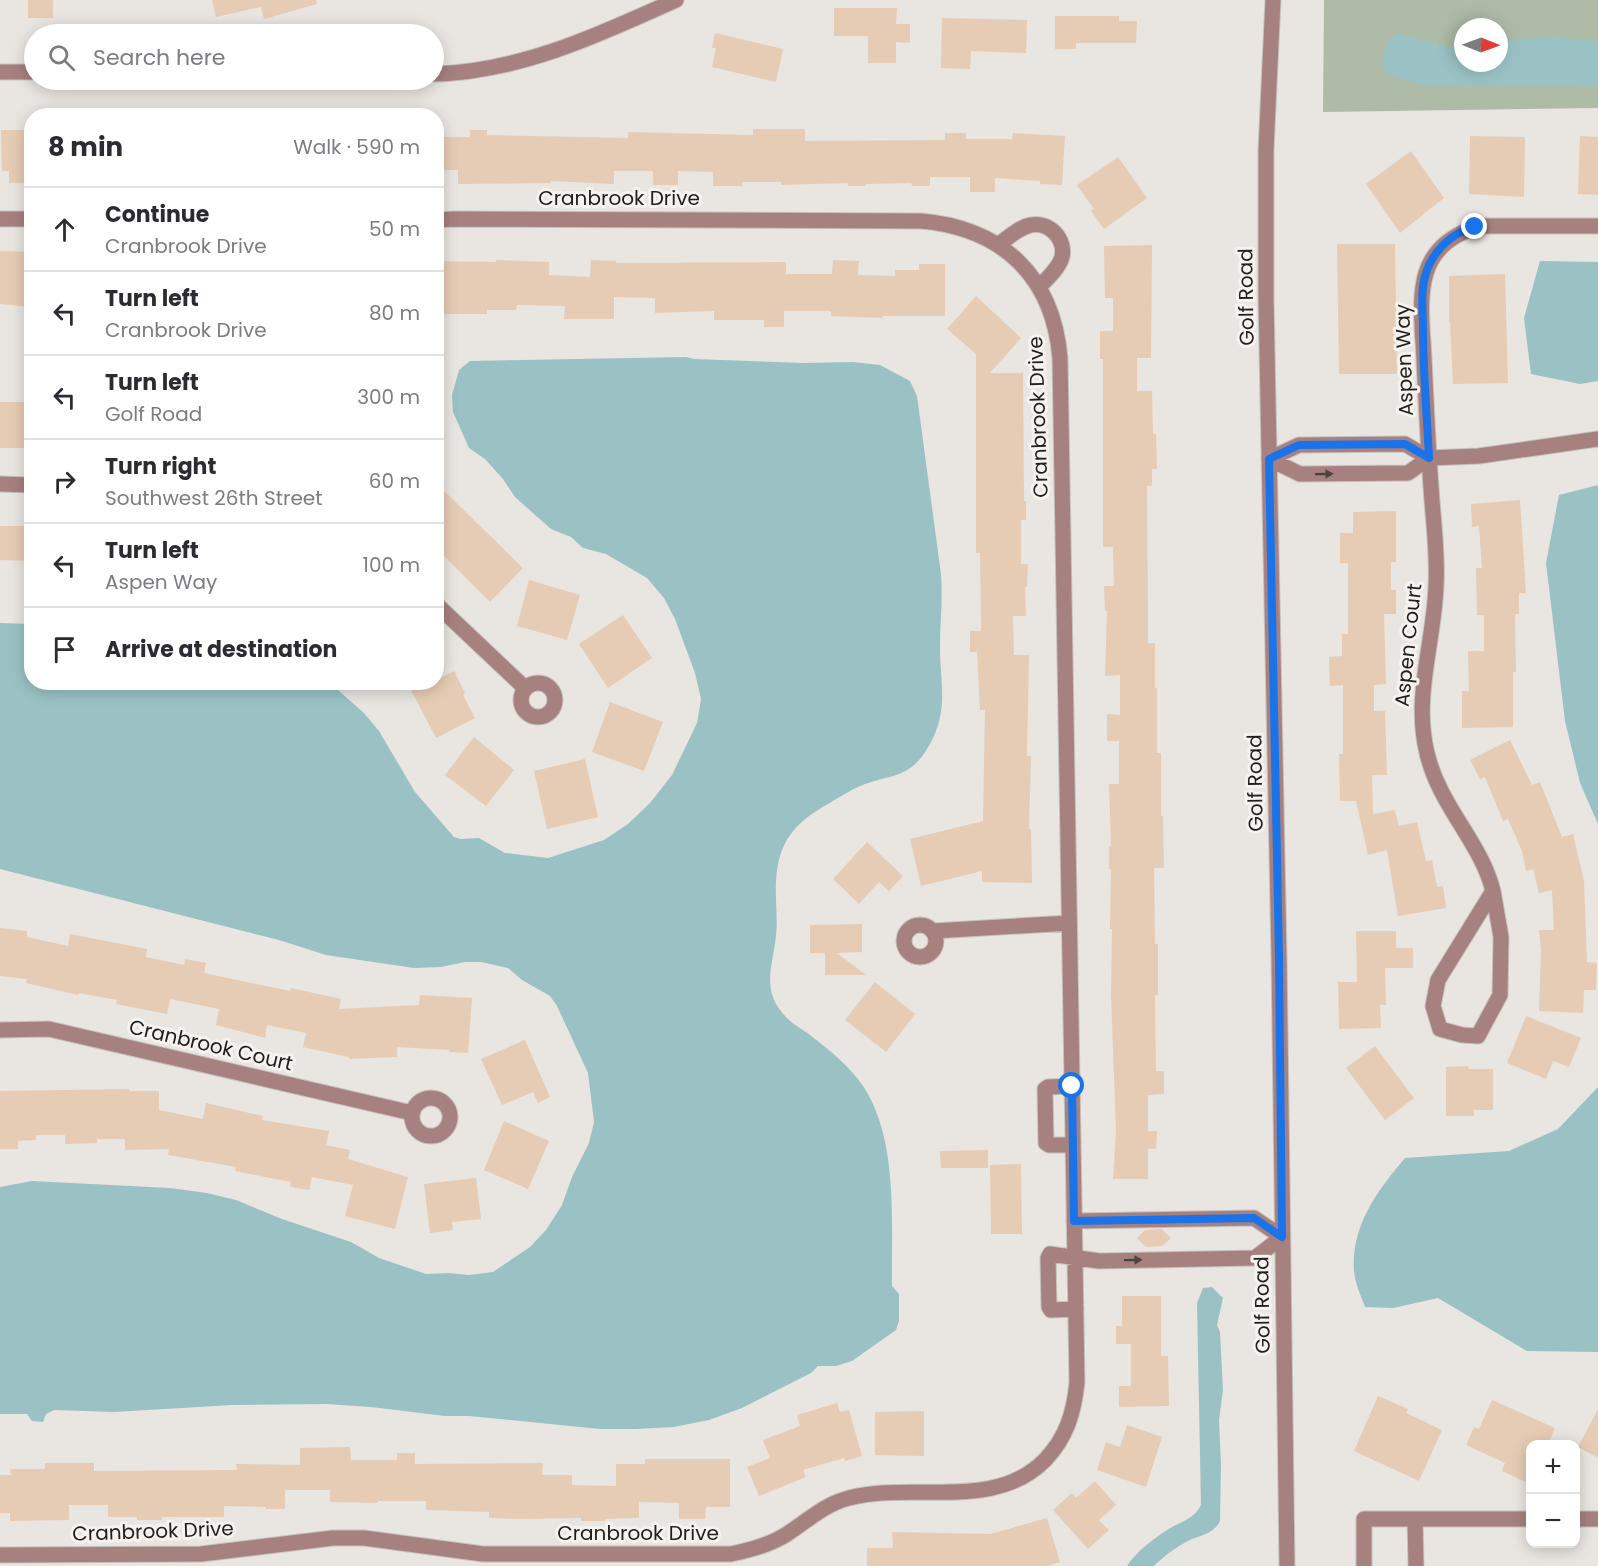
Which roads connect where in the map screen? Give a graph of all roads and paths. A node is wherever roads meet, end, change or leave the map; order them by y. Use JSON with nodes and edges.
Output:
{"nodes":[{"id":1,"x":676,"y":0,"type":"edge"},
{"id":2,"x":1273,"y":0,"type":"edge"},
{"id":3,"x":0,"y":72,"type":"edge"},
{"id":4,"x":24,"y":72,"type":"edge"},
{"id":5,"x":444,"y":74,"type":"edge"},
{"id":6,"x":0,"y":219,"type":"edge"},
{"id":7,"x":24,"y":219,"type":"edge"},
{"id":8,"x":444,"y":220,"type":"edge"},
{"id":9,"x":1598,"y":226,"type":"edge"},
{"id":10,"x":998,"y":245,"type":"junction"},
{"id":11,"x":1039,"y":287,"type":"junction"},
{"id":12,"x":1598,"y":439,"type":"edge"},
{"id":13,"x":1429,"y":458,"type":"junction"},
{"id":14,"x":1269,"y":459,"type":"junction"},
{"id":15,"x":0,"y":484,"type":"edge"},
{"id":16,"x":24,"y":484,"type":"edge"},
{"id":17,"x":444,"y":612,"type":"edge"},
{"id":18,"x":525,"y":688,"type":"dead end"},
{"id":19,"x":1493,"y":891,"type":"junction"},
{"id":20,"x":1069,"y":922,"type":"junction"},
{"id":21,"x":933,"y":931,"type":"dead end"},
{"id":22,"x":0,"y":1030,"type":"edge"},
{"id":23,"x":1072,"y":1086,"type":"junction"},
{"id":24,"x":412,"y":1113,"type":"dead end"},
{"id":25,"x":1073,"y":1145,"type":"junction"},
{"id":26,"x":1074,"y":1221,"type":"junction"},
{"id":27,"x":1282,"y":1237,"type":"junction"},
{"id":28,"x":1075,"y":1259,"type":"junction"},
{"id":29,"x":1076,"y":1309,"type":"junction"},
{"id":30,"x":1415,"y":1519,"type":"junction"},
{"id":31,"x":1526,"y":1519,"type":"edge"},
{"id":32,"x":1580,"y":1519,"type":"edge"},
{"id":33,"x":1598,"y":1519,"type":"edge"},
{"id":34,"x":0,"y":1555,"type":"edge"},
{"id":35,"x":1287,"y":1566,"type":"edge"},
{"id":36,"x":1364,"y":1566,"type":"edge"},
{"id":37,"x":1416,"y":1566,"type":"edge"}],
"edges":[{"from":1,"to":5,"type":"street"},
{"from":2,"to":14,"type":"street","name":"Golf Road"},
{"from":3,"to":4,"type":"street"},
{"from":6,"to":7,"type":"street"},
{"from":8,"to":10,"type":"street","name":"Cranbrook Drive"},
{"from":9,"to":13,"type":"street","name":"Aspen Way"},
{"from":10,"to":11,"type":"street","name":"Cranbrook Drive"},
{"from":10,"to":11,"type":"street"},
{"from":11,"to":20,"type":"street","name":"Cranbrook Drive"},
{"from":12,"to":13,"type":"street"},
{"from":13,"to":14,"type":"street"},
{"from":14,"to":13,"type":"street","one_way":true},
{"from":13,"to":19,"type":"street","name":"Aspen Court"},
{"from":14,"to":27,"type":"street","name":"Golf Road"},
{"from":15,"to":16,"type":"street"},
{"from":17,"to":18,"type":"street"},
{"from":19,"to":19,"type":"street","name":"Aspen Court"},
{"from":20,"to":21,"type":"street"},
{"from":20,"to":23,"type":"street","name":"Cranbrook Drive"},
{"from":22,"to":24,"type":"street","name":"Cranbrook Court"},
{"from":23,"to":25,"type":"street","name":"Cranbrook Drive"},
{"from":23,"to":25,"type":"street"},
{"from":25,"to":26,"type":"street","name":"Cranbrook Drive"},
{"from":26,"to":27,"type":"street"},
{"from":26,"to":28,"type":"street","name":"Cranbrook Drive"},
{"from":28,"to":27,"type":"street","one_way":true},
{"from":27,"to":35,"type":"street","name":"Golf Road"},
{"from":28,"to":29,"type":"street","name":"Cranbrook Drive"},
{"from":28,"to":29,"type":"street"},
{"from":29,"to":34,"type":"street","name":"Cranbrook Drive"},
{"from":30,"to":31,"type":"street"},
{"from":30,"to":36,"type":"street"},
{"from":30,"to":37,"type":"street"},
{"from":32,"to":33,"type":"street"}]}
